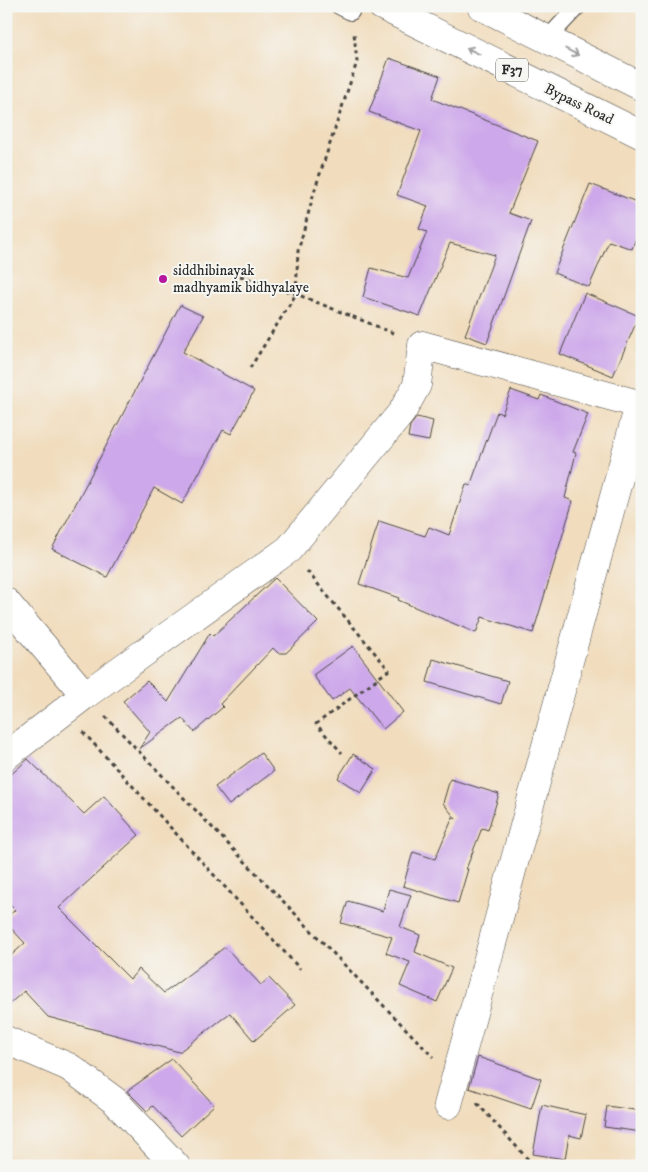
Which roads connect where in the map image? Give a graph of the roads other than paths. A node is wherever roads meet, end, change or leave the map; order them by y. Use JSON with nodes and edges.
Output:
{"nodes":[{"id":1,"x":382,"y":6,"type":"edge"},
{"id":2,"x":481,"y":6,"type":"edge"},
{"id":3,"x":578,"y":6,"type":"edge"},
{"id":4,"x":547,"y":39,"type":"junction"},
{"id":5,"x":642,"y":87,"type":"edge"},
{"id":6,"x":642,"y":134,"type":"edge"},
{"id":7,"x":640,"y":405,"type":"edge"},
{"id":8,"x":6,"y":602,"type":"edge"},
{"id":9,"x":85,"y":695,"type":"junction"},
{"id":10,"x":6,"y":756,"type":"edge"},
{"id":11,"x":6,"y":1040,"type":"edge"},
{"id":12,"x":448,"y":1105,"type":"dead end"},
{"id":13,"x":176,"y":1166,"type":"edge"}],
"edges":[{"from":6,"to":1,"type":"main road","name":"Bypass Road","number":"F37","one_way":true},
{"from":2,"to":4,"type":"main road"},
{"from":3,"to":4,"type":"lane"},
{"from":4,"to":5,"type":"main road","one_way":true},
{"from":7,"to":9,"type":"main road"},
{"from":7,"to":12,"type":"main road"},
{"from":8,"to":9,"type":"main road"},
{"from":9,"to":10,"type":"main road"},
{"from":11,"to":13,"type":"main road"}]}
